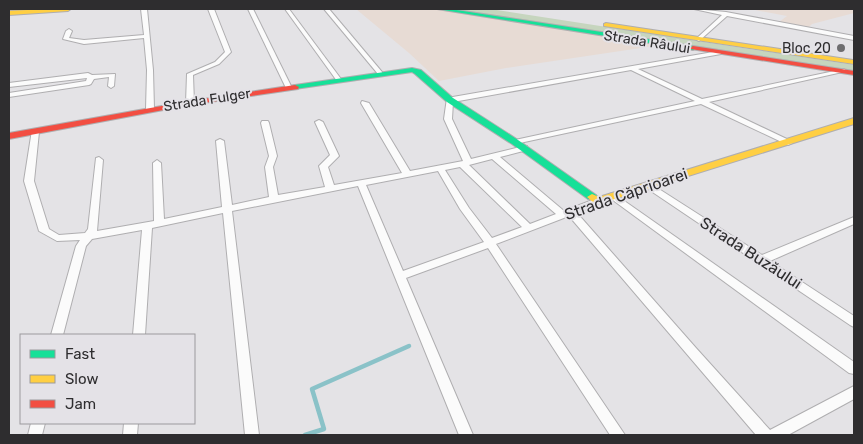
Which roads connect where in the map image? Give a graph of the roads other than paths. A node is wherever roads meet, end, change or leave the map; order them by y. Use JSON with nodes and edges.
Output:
{"nodes":[{"id":1,"x":68,"y":9,"type":"edge"},
{"id":2,"x":144,"y":9,"type":"edge"},
{"id":3,"x":211,"y":9,"type":"edge"},
{"id":4,"x":250,"y":9,"type":"edge"},
{"id":5,"x":287,"y":9,"type":"edge"},
{"id":6,"x":326,"y":9,"type":"edge"},
{"id":7,"x":440,"y":9,"type":"edge"},
{"id":8,"x":499,"y":9,"type":"edge"},
{"id":9,"x":696,"y":9,"type":"edge"},
{"id":10,"x":46,"y":10,"type":"edge"},
{"id":11,"x":9,"y":13,"type":"edge"},
{"id":12,"x":726,"y":14,"type":"junction"},
{"id":13,"x":69,"y":31,"type":"dead end"},
{"id":14,"x":146,"y":36,"type":"junction"},
{"id":15,"x":854,"y":38,"type":"edge"},
{"id":16,"x":699,"y":39,"type":"junction"},
{"id":17,"x":719,"y":53,"type":"junction"},
{"id":18,"x":854,"y":62,"type":"edge"},
{"id":19,"x":631,"y":68,"type":"junction"},
{"id":20,"x":849,"y":72,"type":"edge"},
{"id":21,"x":380,"y":73,"type":"junction"},
{"id":22,"x":90,"y":76,"type":"junction"},
{"id":23,"x":339,"y":80,"type":"junction"},
{"id":24,"x":9,"y":85,"type":"edge"},
{"id":25,"x":112,"y":86,"type":"dead end"},
{"id":26,"x":289,"y":88,"type":"junction"},
{"id":27,"x":9,"y":95,"type":"edge"},
{"id":28,"x":450,"y":100,"type":"junction"},
{"id":29,"x":190,"y":102,"type":"junction"},
{"id":30,"x":702,"y":102,"type":"junction"},
{"id":31,"x":365,"y":103,"type":"dead end"},
{"id":32,"x":150,"y":109,"type":"junction"},
{"id":33,"x":854,"y":121,"type":"edge"},
{"id":34,"x":319,"y":122,"type":"dead end"},
{"id":35,"x":265,"y":123,"type":"dead end"},
{"id":36,"x":35,"y":132,"type":"junction"},
{"id":37,"x":9,"y":136,"type":"edge"},
{"id":38,"x":220,"y":142,"type":"dead end"},
{"id":39,"x":788,"y":142,"type":"junction"},
{"id":40,"x":519,"y":145,"type":"junction"},
{"id":41,"x":494,"y":156,"type":"junction"},
{"id":42,"x":100,"y":160,"type":"dead end"},
{"id":43,"x":157,"y":163,"type":"dead end"},
{"id":44,"x":465,"y":164,"type":"junction"},
{"id":45,"x":440,"y":168,"type":"junction"},
{"id":46,"x":407,"y":174,"type":"junction"},
{"id":47,"x":361,"y":183,"type":"junction"},
{"id":48,"x":648,"y":185,"type":"junction"},
{"id":49,"x":330,"y":188,"type":"junction"},
{"id":50,"x":613,"y":196,"type":"junction"},
{"id":51,"x":274,"y":199,"type":"junction"},
{"id":52,"x":598,"y":201,"type":"junction"},
{"id":53,"x":228,"y":208,"type":"junction"},
{"id":54,"x":567,"y":213,"type":"junction"},
{"id":55,"x":854,"y":220,"type":"edge"},
{"id":56,"x":159,"y":222,"type":"junction"},
{"id":57,"x":147,"y":226,"type":"junction"},
{"id":58,"x":529,"y":228,"type":"junction"},
{"id":59,"x":87,"y":236,"type":"junction"},
{"id":60,"x":490,"y":244,"type":"junction"},
{"id":61,"x":761,"y":260,"type":"junction"},
{"id":62,"x":401,"y":276,"type":"junction"},
{"id":63,"x":854,"y":322,"type":"edge"},
{"id":64,"x":57,"y":334,"type":"edge"},
{"id":65,"x":139,"y":334,"type":"edge"},
{"id":66,"x":854,"y":369,"type":"edge"},
{"id":67,"x":854,"y":392,"type":"edge"},
{"id":68,"x":252,"y":435,"type":"edge"},
{"id":69,"x":466,"y":435,"type":"edge"},
{"id":70,"x":618,"y":435,"type":"edge"},
{"id":71,"x":765,"y":435,"type":"edge"},
{"id":72,"x":774,"y":435,"type":"edge"}],
"edges":[{"from":1,"to":10,"type":"main road"},
{"from":2,"to":14,"type":"street"},
{"from":3,"to":29,"type":"street"},
{"from":4,"to":26,"type":"street"},
{"from":5,"to":23,"type":"street"},
{"from":6,"to":21,"type":"street"},
{"from":7,"to":17,"type":"main road","name":"Strada Râului"},
{"from":8,"to":16,"type":"main road","name":"Strada Râului"},
{"from":9,"to":12,"type":"street"},
{"from":10,"to":11,"type":"main road"},
{"from":12,"to":15,"type":"street"},
{"from":12,"to":16,"type":"street"},
{"from":13,"to":14,"type":"street"},
{"from":14,"to":32,"type":"street"},
{"from":16,"to":18,"type":"main road","name":"Strada Râului"},
{"from":17,"to":19,"type":"street"},
{"from":17,"to":20,"type":"main road","name":"Strada Râului"},
{"from":19,"to":28,"type":"street"},
{"from":19,"to":30,"type":"street"},
{"from":20,"to":30,"type":"street"},
{"from":21,"to":23,"type":"main road","name":"Strada Fulger"},
{"from":21,"to":28,"type":"main road","name":"Strada Fulger"},
{"from":22,"to":24,"type":"street"},
{"from":22,"to":25,"type":"street"},
{"from":22,"to":27,"type":"street"},
{"from":23,"to":26,"type":"main road","name":"Strada Fulger"},
{"from":26,"to":29,"type":"main road","name":"Strada Fulger"},
{"from":28,"to":40,"type":"main road"},
{"from":28,"to":44,"type":"street"},
{"from":29,"to":32,"type":"main road","name":"Strada Fulger"},
{"from":30,"to":39,"type":"street"},
{"from":30,"to":40,"type":"street"},
{"from":31,"to":46,"type":"street"},
{"from":32,"to":36,"type":"main road","name":"Strada Fulger"},
{"from":33,"to":39,"type":"main road","name":"Strada Căprioarei"},
{"from":34,"to":49,"type":"street"},
{"from":35,"to":51,"type":"street"},
{"from":36,"to":37,"type":"main road","name":"Strada Fulger"},
{"from":36,"to":59,"type":"street"},
{"from":38,"to":53,"type":"street"},
{"from":39,"to":48,"type":"main road","name":"Strada Căprioarei"},
{"from":40,"to":41,"type":"street"},
{"from":40,"to":52,"type":"main road"},
{"from":41,"to":44,"type":"street"},
{"from":41,"to":54,"type":"street"},
{"from":42,"to":59,"type":"street"},
{"from":43,"to":56,"type":"street"},
{"from":44,"to":45,"type":"street"},
{"from":44,"to":58,"type":"street"},
{"from":45,"to":46,"type":"street"},
{"from":45,"to":60,"type":"street"},
{"from":46,"to":47,"type":"street"},
{"from":47,"to":49,"type":"street"},
{"from":47,"to":62,"type":"street"},
{"from":48,"to":50,"type":"main road","name":"Strada Căprioarei"},
{"from":48,"to":61,"type":"street","name":"Strada Buzăului"},
{"from":49,"to":51,"type":"street"},
{"from":50,"to":52,"type":"main road","name":"Strada Căprioarei"},
{"from":50,"to":66,"type":"street"},
{"from":51,"to":53,"type":"street"},
{"from":52,"to":54,"type":"street","name":"Strada Căprioarei"},
{"from":53,"to":56,"type":"street"},
{"from":53,"to":68,"type":"street"},
{"from":54,"to":58,"type":"street","name":"Strada Căprioarei"},
{"from":54,"to":71,"type":"street"},
{"from":55,"to":61,"type":"street"},
{"from":56,"to":57,"type":"street"},
{"from":57,"to":59,"type":"street"},
{"from":57,"to":65,"type":"street"},
{"from":58,"to":60,"type":"street","name":"Strada Căprioarei"},
{"from":59,"to":64,"type":"street"},
{"from":60,"to":62,"type":"street","name":"Strada Căprioarei"},
{"from":60,"to":70,"type":"street"},
{"from":61,"to":63,"type":"street","name":"Strada Buzăului"},
{"from":62,"to":69,"type":"street"},
{"from":67,"to":72,"type":"street"}]}
